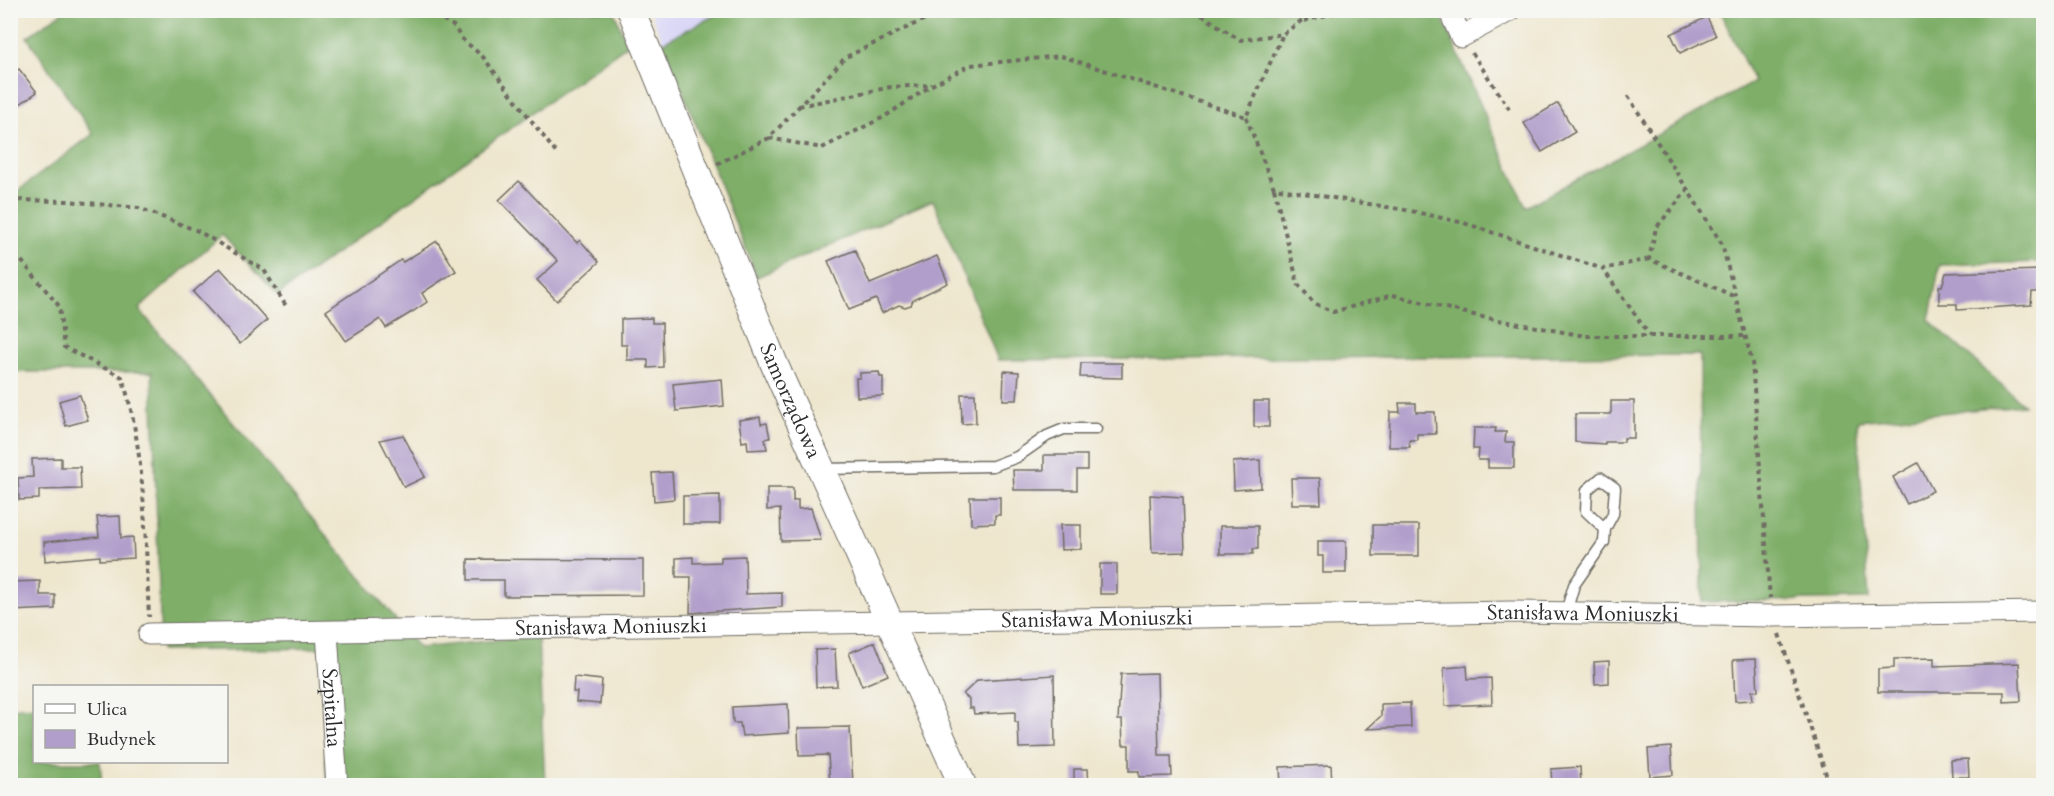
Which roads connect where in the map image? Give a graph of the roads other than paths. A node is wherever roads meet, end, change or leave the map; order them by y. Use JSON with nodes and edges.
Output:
{"nodes":[{"id":1,"x":631,"y":10,"type":"edge"},
{"id":2,"x":1449,"y":10,"type":"edge"},
{"id":3,"x":1511,"y":10,"type":"edge"},
{"id":4,"x":1096,"y":429,"type":"dead end"},
{"id":5,"x":823,"y":469,"type":"junction"},
{"id":6,"x":1605,"y":530,"type":"dead end"},
{"id":7,"x":1566,"y":612,"type":"junction"},
{"id":8,"x":2043,"y":612,"type":"edge"},
{"id":9,"x":891,"y":624,"type":"junction"},
{"id":10,"x":327,"y":632,"type":"junction"},
{"id":11,"x":150,"y":634,"type":"road end"},
{"id":12,"x":337,"y":786,"type":"edge"},
{"id":13,"x":963,"y":786,"type":"edge"}],
"edges":[{"from":1,"to":5,"type":"street","name":"Samorządowa"},
{"from":2,"to":3,"type":"street"},
{"from":4,"to":5,"type":"lane"},
{"from":5,"to":9,"type":"street","name":"Samorządowa"},
{"from":6,"to":7,"type":"lane"},
{"from":7,"to":8,"type":"street","name":"Stanisława Moniuszki"},
{"from":7,"to":9,"type":"street","name":"Stanisława Moniuszki"},
{"from":9,"to":10,"type":"street","name":"Stanisława Moniuszki"},
{"from":9,"to":13,"type":"street","name":"Samorządowa"},
{"from":10,"to":11,"type":"street","name":"Stanisława Moniuszki"},
{"from":10,"to":12,"type":"street","name":"Szpitalna"}]}
